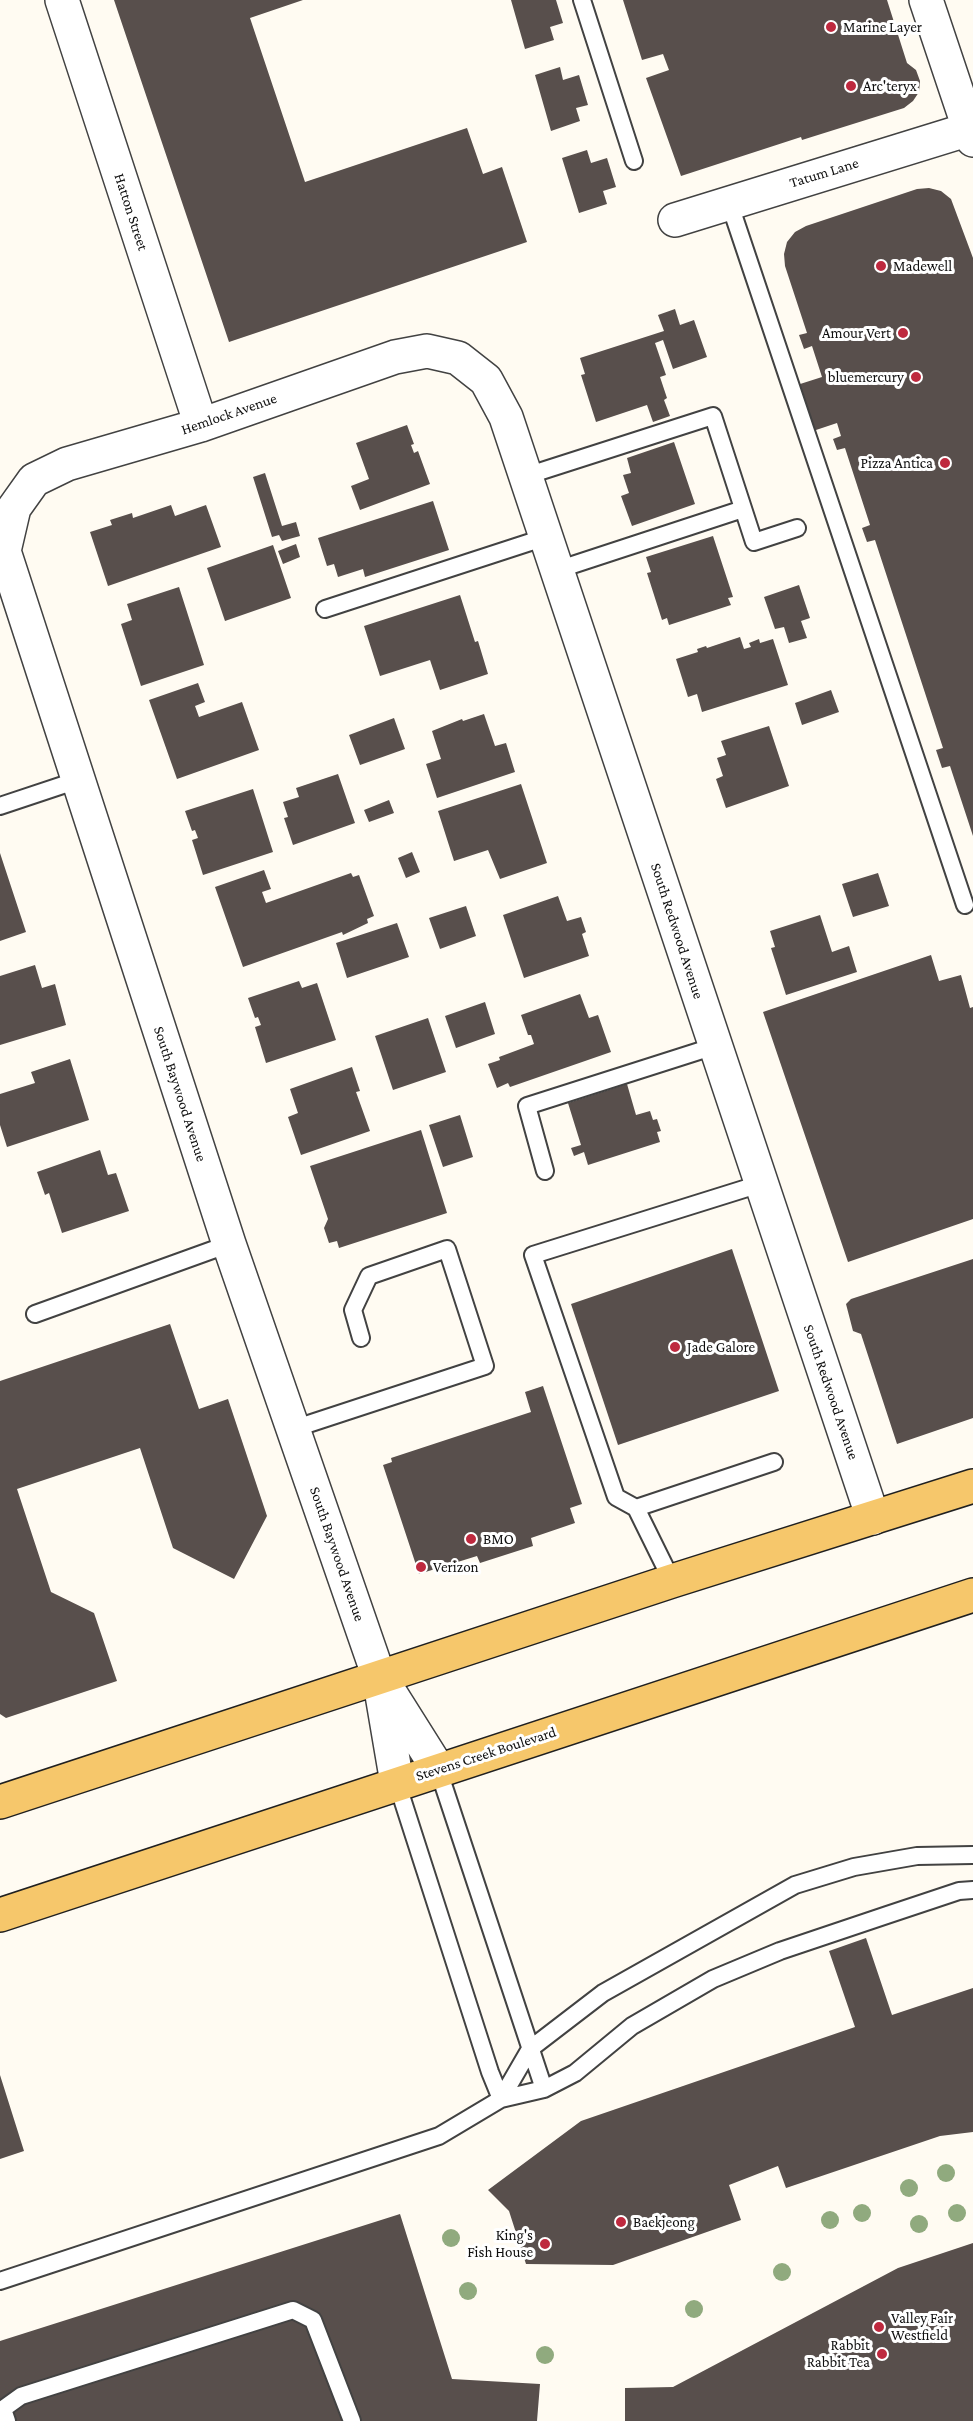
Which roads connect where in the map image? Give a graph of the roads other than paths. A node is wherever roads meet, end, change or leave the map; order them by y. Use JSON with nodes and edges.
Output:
{"nodes":[{"id":1,"x":62,"y":0,"type":"edge"},
{"id":2,"x":582,"y":0,"type":"edge"},
{"id":3,"x":926,"y":0,"type":"edge"},
{"id":4,"x":972,"y":133,"type":"edge"},
{"id":5,"x":634,"y":161,"type":"dead end"},
{"id":6,"x":729,"y":202,"type":"junction"},
{"id":7,"x":675,"y":220,"type":"dead end"},
{"id":8,"x":458,"y":358,"type":"joint"},
{"id":9,"x":201,"y":424,"type":"junction"},
{"id":10,"x":526,"y":476,"type":"junction"},
{"id":11,"x":14,"y":508,"type":"joint"},
{"id":12,"x":743,"y":509,"type":"junction"},
{"id":13,"x":797,"y":528,"type":"dead end"},
{"id":14,"x":546,"y":537,"type":"junction"},
{"id":15,"x":557,"y":570,"type":"junction"},
{"id":16,"x":325,"y":609,"type":"dead end"},
{"id":17,"x":78,"y":780,"type":"junction"},
{"id":18,"x":0,"y":806,"type":"edge"},
{"id":19,"x":965,"y":905,"type":"dead end"},
{"id":20,"x":715,"y":1046,"type":"junction"},
{"id":21,"x":545,"y":1171,"type":"dead end"},
{"id":22,"x":760,"y":1184,"type":"junction"},
{"id":23,"x":229,"y":1244,"type":"junction"},
{"id":24,"x":35,"y":1314,"type":"dead end"},
{"id":25,"x":361,"y":1338,"type":"dead end"},
{"id":26,"x":293,"y":1429,"type":"junction"},
{"id":27,"x":774,"y":1462,"type":"dead end"},
{"id":28,"x":973,"y":1486,"type":"edge"},
{"id":29,"x":636,"y":1508,"type":"junction"},
{"id":30,"x":873,"y":1518,"type":"junction"},
{"id":31,"x":672,"y":1581,"type":"junction"},
{"id":32,"x":973,"y":1595,"type":"edge"},
{"id":33,"x":379,"y":1677,"type":"junction"},
{"id":34,"x":438,"y":1769,"type":"junction"},
{"id":35,"x":397,"y":1782,"type":"junction"},
{"id":36,"x":0,"y":1802,"type":"edge"},
{"id":37,"x":973,"y":1855,"type":"edge"},
{"id":38,"x":973,"y":1890,"type":"edge"},
{"id":39,"x":0,"y":1915,"type":"edge"},
{"id":40,"x":530,"y":2049,"type":"junction"},
{"id":41,"x":544,"y":2089,"type":"junction"},
{"id":42,"x":501,"y":2099,"type":"junction"},
{"id":43,"x":0,"y":2281,"type":"edge"},
{"id":44,"x":7,"y":2421,"type":"edge"},
{"id":45,"x":352,"y":2421,"type":"edge"}],
"edges":[{"from":1,"to":9,"type":"street","name":"Hatton Street"},
{"from":2,"to":5,"type":"lane"},
{"from":3,"to":4,"type":"street"},
{"from":4,"to":6,"type":"street","name":"Tatum Lane"},
{"from":6,"to":7,"type":"street","name":"Tatum Lane"},
{"from":6,"to":19,"type":"lane"},
{"from":8,"to":9,"type":"street","name":"Hemlock Avenue"},
{"from":8,"to":10,"type":"street","name":"South Redwood Avenue"},
{"from":9,"to":11,"type":"street","name":"Hemlock Avenue"},
{"from":10,"to":12,"type":"lane"},
{"from":10,"to":14,"type":"street","name":"South Redwood Avenue"},
{"from":11,"to":17,"type":"street","name":"South Baywood Avenue"},
{"from":12,"to":13,"type":"lane"},
{"from":12,"to":15,"type":"lane"},
{"from":14,"to":15,"type":"street","name":"South Redwood Avenue"},
{"from":14,"to":16,"type":"lane"},
{"from":15,"to":20,"type":"street","name":"South Redwood Avenue"},
{"from":17,"to":18,"type":"lane"},
{"from":17,"to":23,"type":"street","name":"South Baywood Avenue"},
{"from":20,"to":21,"type":"lane"},
{"from":20,"to":22,"type":"street","name":"South Redwood Avenue"},
{"from":22,"to":29,"type":"lane"},
{"from":22,"to":30,"type":"street","name":"South Redwood Avenue"},
{"from":23,"to":24,"type":"lane"},
{"from":23,"to":26,"type":"street","name":"South Baywood Avenue"},
{"from":25,"to":26,"type":"lane"},
{"from":26,"to":33,"type":"street","name":"South Baywood Avenue"},
{"from":27,"to":29,"type":"lane"},
{"from":28,"to":30,"type":"main road"},
{"from":29,"to":31,"type":"lane"},
{"from":30,"to":31,"type":"main road"},
{"from":31,"to":33,"type":"main road"},
{"from":32,"to":34,"type":"main road","name":"Stevens Creek Boulevard"},
{"from":33,"to":34,"type":"street","name":"South Baywood Avenue"},
{"from":33,"to":35,"type":"street","name":"South Baywood Avenue"},
{"from":33,"to":36,"type":"main road"},
{"from":34,"to":35,"type":"main road","name":"Stevens Creek Boulevard"},
{"from":34,"to":40,"type":"lane"},
{"from":35,"to":39,"type":"main road","name":"Stevens Creek Boulevard"},
{"from":35,"to":42,"type":"lane"},
{"from":37,"to":40,"type":"lane"},
{"from":38,"to":41,"type":"lane"},
{"from":40,"to":41,"type":"lane"},
{"from":40,"to":42,"type":"lane"},
{"from":41,"to":42,"type":"lane"},
{"from":42,"to":43,"type":"lane"},
{"from":44,"to":45,"type":"lane"}]}
